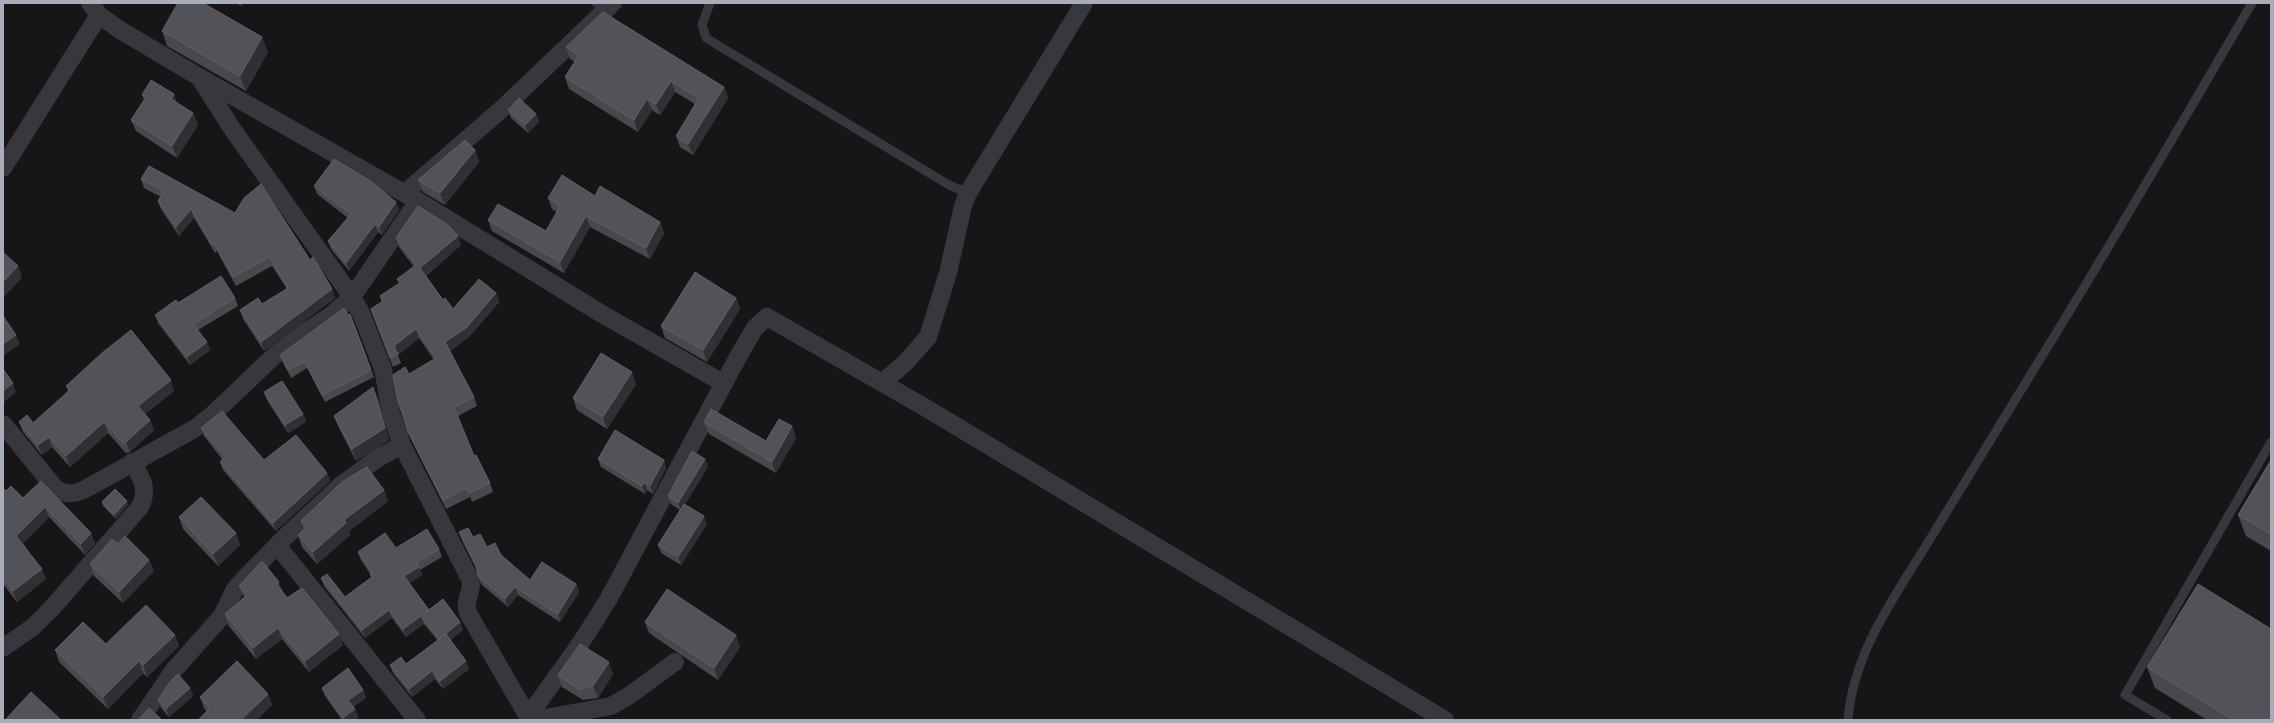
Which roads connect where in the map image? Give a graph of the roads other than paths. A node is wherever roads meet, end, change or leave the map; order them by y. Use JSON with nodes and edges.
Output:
{"nodes":[{"id":1,"x":710,"y":3,"type":"edge"},
{"id":2,"x":1084,"y":3,"type":"edge"},
{"id":3,"x":2252,"y":3,"type":"edge"},
{"id":4,"x":605,"y":5,"type":"edge"},
{"id":5,"x":94,"y":7,"type":"edge"},
{"id":6,"x":199,"y":77,"type":"junction"},
{"id":7,"x":3,"y":168,"type":"edge"},
{"id":8,"x":968,"y":193,"type":"junction"},
{"id":9,"x":412,"y":197,"type":"junction"},
{"id":10,"x":352,"y":297,"type":"junction"},
{"id":11,"x":723,"y":383,"type":"junction"},
{"id":12,"x":882,"y":383,"type":"junction"},
{"id":13,"x":3,"y":424,"type":"edge"},
{"id":14,"x":2271,"y":442,"type":"edge"},
{"id":15,"x":402,"y":445,"type":"junction"},
{"id":16,"x":132,"y":462,"type":"junction"},
{"id":17,"x":277,"y":545,"type":"junction"},
{"id":18,"x":3,"y":648,"type":"edge"},
{"id":19,"x":675,"y":662,"type":"dead end"},
{"id":20,"x":531,"y":719,"type":"edge"},
{"id":21,"x":140,"y":720,"type":"edge"},
{"id":22,"x":416,"y":720,"type":"edge"},
{"id":23,"x":1444,"y":720,"type":"edge"},
{"id":24,"x":1848,"y":720,"type":"edge"},
{"id":25,"x":2167,"y":720,"type":"edge"}],
"edges":[{"from":1,"to":8,"type":"lane"},
{"from":2,"to":8,"type":"street"},
{"from":3,"to":24,"type":"lane"},
{"from":4,"to":9,"type":"street"},
{"from":5,"to":6,"type":"street"},
{"from":5,"to":7,"type":"street"},
{"from":6,"to":9,"type":"street"},
{"from":6,"to":10,"type":"street"},
{"from":8,"to":12,"type":"street"},
{"from":9,"to":10,"type":"street"},
{"from":9,"to":11,"type":"street"},
{"from":10,"to":15,"type":"street"},
{"from":10,"to":16,"type":"street"},
{"from":11,"to":12,"type":"street"},
{"from":11,"to":20,"type":"street"},
{"from":12,"to":23,"type":"street"},
{"from":13,"to":16,"type":"street"},
{"from":14,"to":25,"type":"lane"},
{"from":15,"to":17,"type":"street"},
{"from":15,"to":20,"type":"street"},
{"from":16,"to":18,"type":"street"},
{"from":17,"to":21,"type":"street"},
{"from":17,"to":22,"type":"street"},
{"from":19,"to":20,"type":"street"}]}
